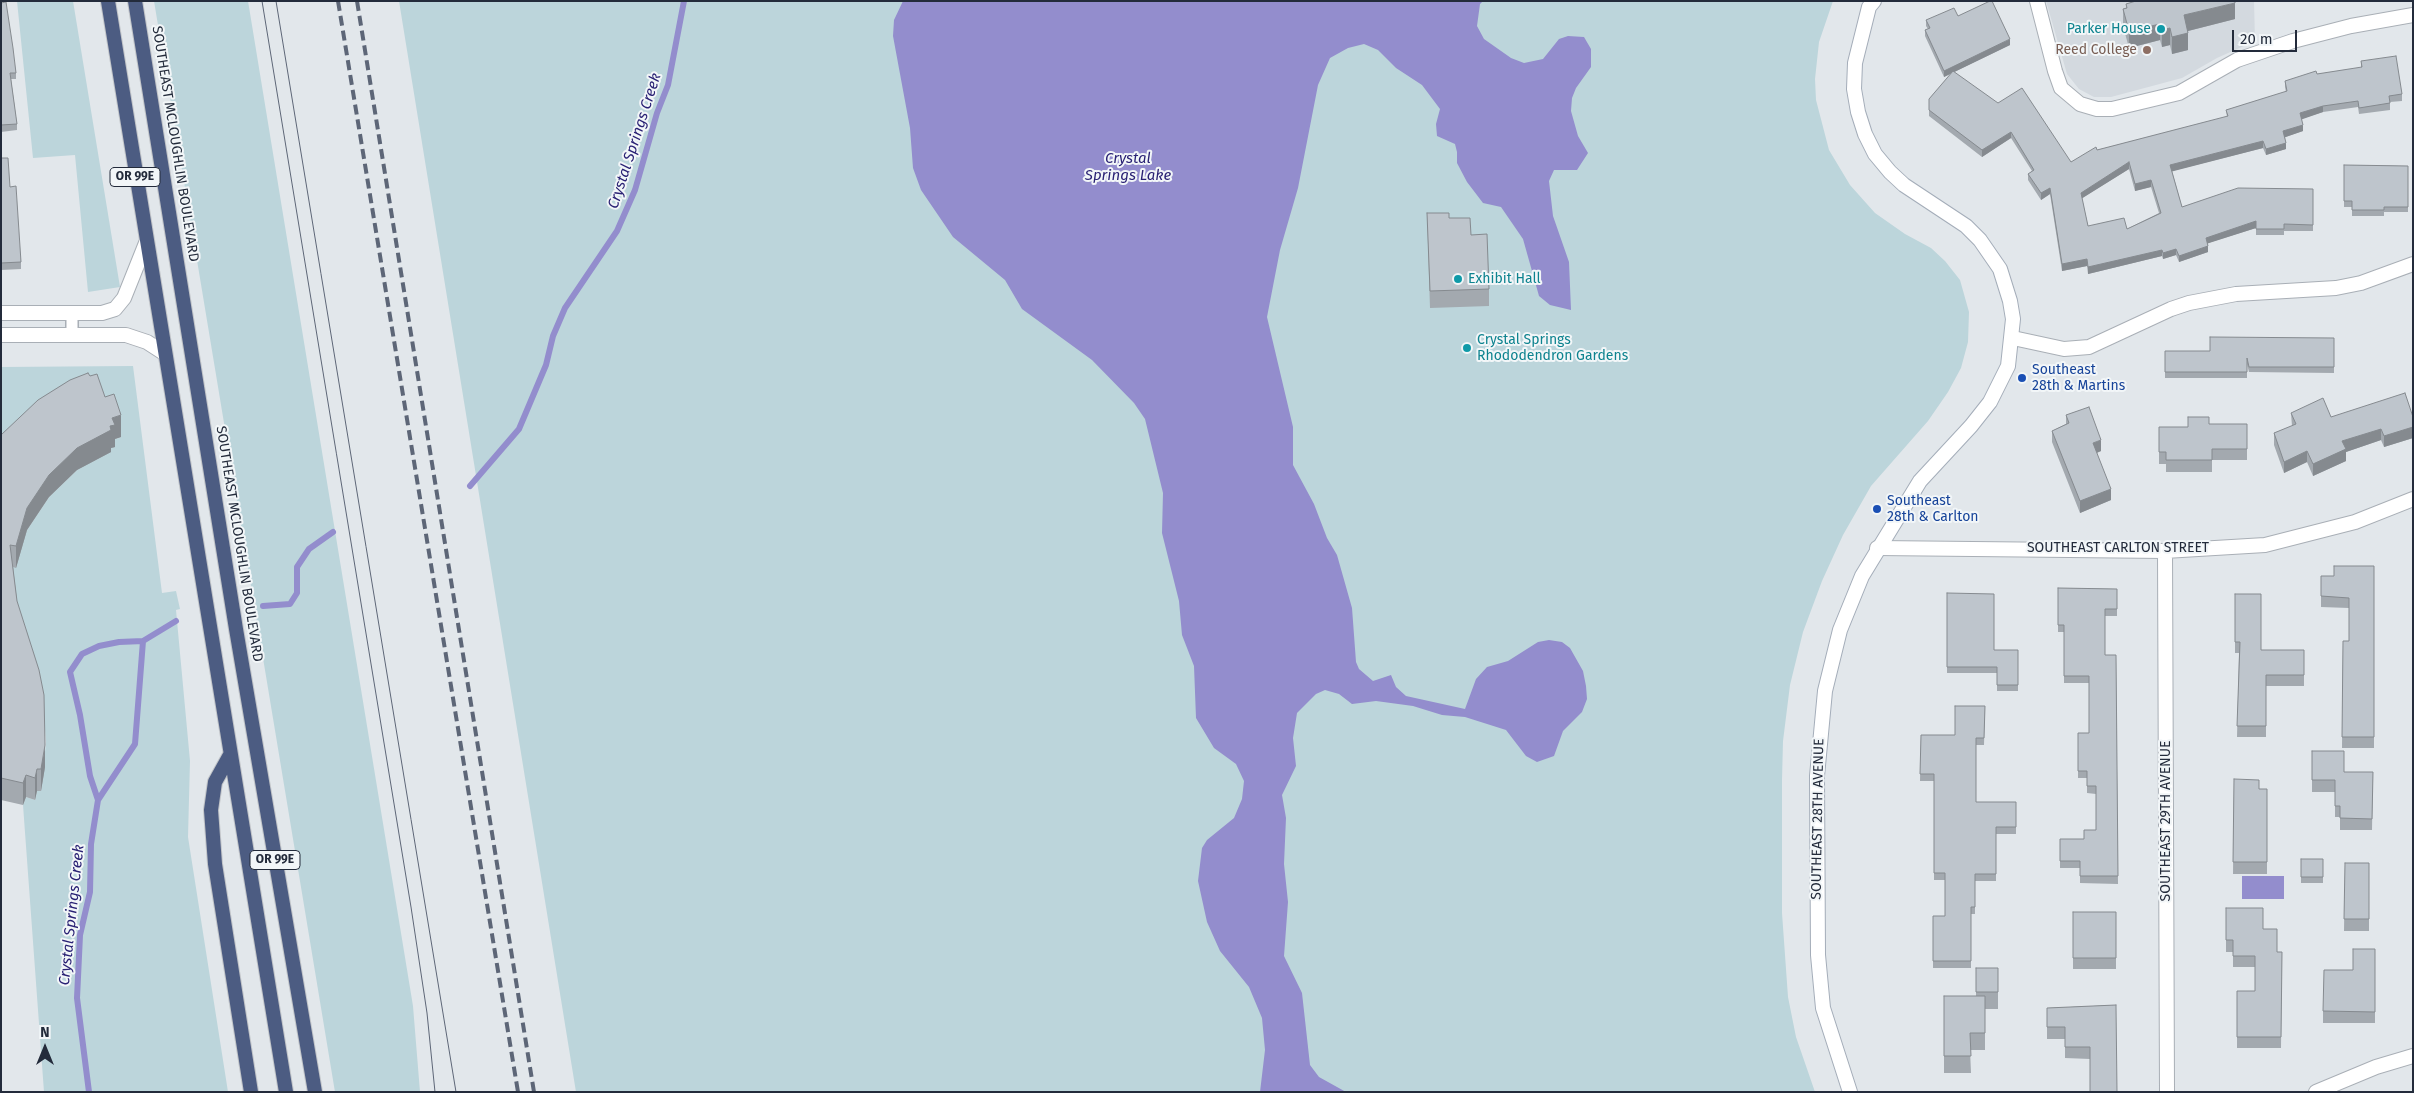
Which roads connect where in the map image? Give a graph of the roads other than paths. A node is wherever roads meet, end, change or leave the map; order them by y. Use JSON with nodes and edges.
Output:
{"nodes":[{"id":1,"x":108,"y":1,"type":"edge"},
{"id":2,"x":135,"y":1,"type":"edge"},
{"id":3,"x":1874,"y":1,"type":"edge"},
{"id":4,"x":2037,"y":1,"type":"edge"},
{"id":5,"x":2413,"y":15,"type":"edge"},
{"id":6,"x":146,"y":243,"type":"junction"},
{"id":7,"x":2413,"y":264,"type":"edge"},
{"id":8,"x":1,"y":313,"type":"edge"},
{"id":9,"x":72,"y":313,"type":"junction"},
{"id":10,"x":1,"y":334,"type":"edge"},
{"id":11,"x":72,"y":334,"type":"junction"},
{"id":12,"x":2012,"y":338,"type":"junction"},
{"id":13,"x":164,"y":352,"type":"junction"},
{"id":14,"x":2413,"y":499,"type":"edge"},
{"id":15,"x":1877,"y":548,"type":"junction"},
{"id":16,"x":2165,"y":551,"type":"junction"},
{"id":17,"x":230,"y":755,"type":"junction"},
{"id":18,"x":2413,"y":1056,"type":"edge"},
{"id":19,"x":251,"y":1092,"type":"edge"},
{"id":20,"x":286,"y":1092,"type":"edge"},
{"id":21,"x":314,"y":1092,"type":"edge"},
{"id":22,"x":1850,"y":1092,"type":"edge"},
{"id":23,"x":2167,"y":1092,"type":"edge"},
{"id":24,"x":2316,"y":1092,"type":"edge"}],
"edges":[{"from":1,"to":6,"type":"highway","number":"OR 99E"},
{"from":2,"to":21,"type":"highway","name":"SOUTHEAST MCLOUGHLIN BOULEVARD","number":"OR 99E"},
{"from":3,"to":12,"type":"street","name":"SOUTHEAST 28TH AVENUE"},
{"from":4,"to":5,"type":"street"},
{"from":6,"to":9,"type":"street"},
{"from":6,"to":13,"type":"highway","number":"OR 99E"},
{"from":7,"to":12,"type":"street"},
{"from":8,"to":9,"type":"street"},
{"from":9,"to":11,"type":"lane"},
{"from":10,"to":11,"type":"street"},
{"from":11,"to":13,"type":"street"},
{"from":12,"to":15,"type":"street","name":"SOUTHEAST 28TH AVENUE"},
{"from":13,"to":17,"type":"highway","number":"OR 99E"},
{"from":14,"to":16,"type":"street","name":"SOUTHEAST CARLTON STREET"},
{"from":15,"to":16,"type":"street","name":"SOUTHEAST CARLTON STREET"},
{"from":15,"to":22,"type":"street","name":"SOUTHEAST 28TH AVENUE"},
{"from":16,"to":23,"type":"street","name":"SOUTHEAST 29TH AVENUE"},
{"from":17,"to":19,"type":"highway"},
{"from":17,"to":20,"type":"highway","number":"OR 99E"},
{"from":18,"to":24,"type":"street"}]}
